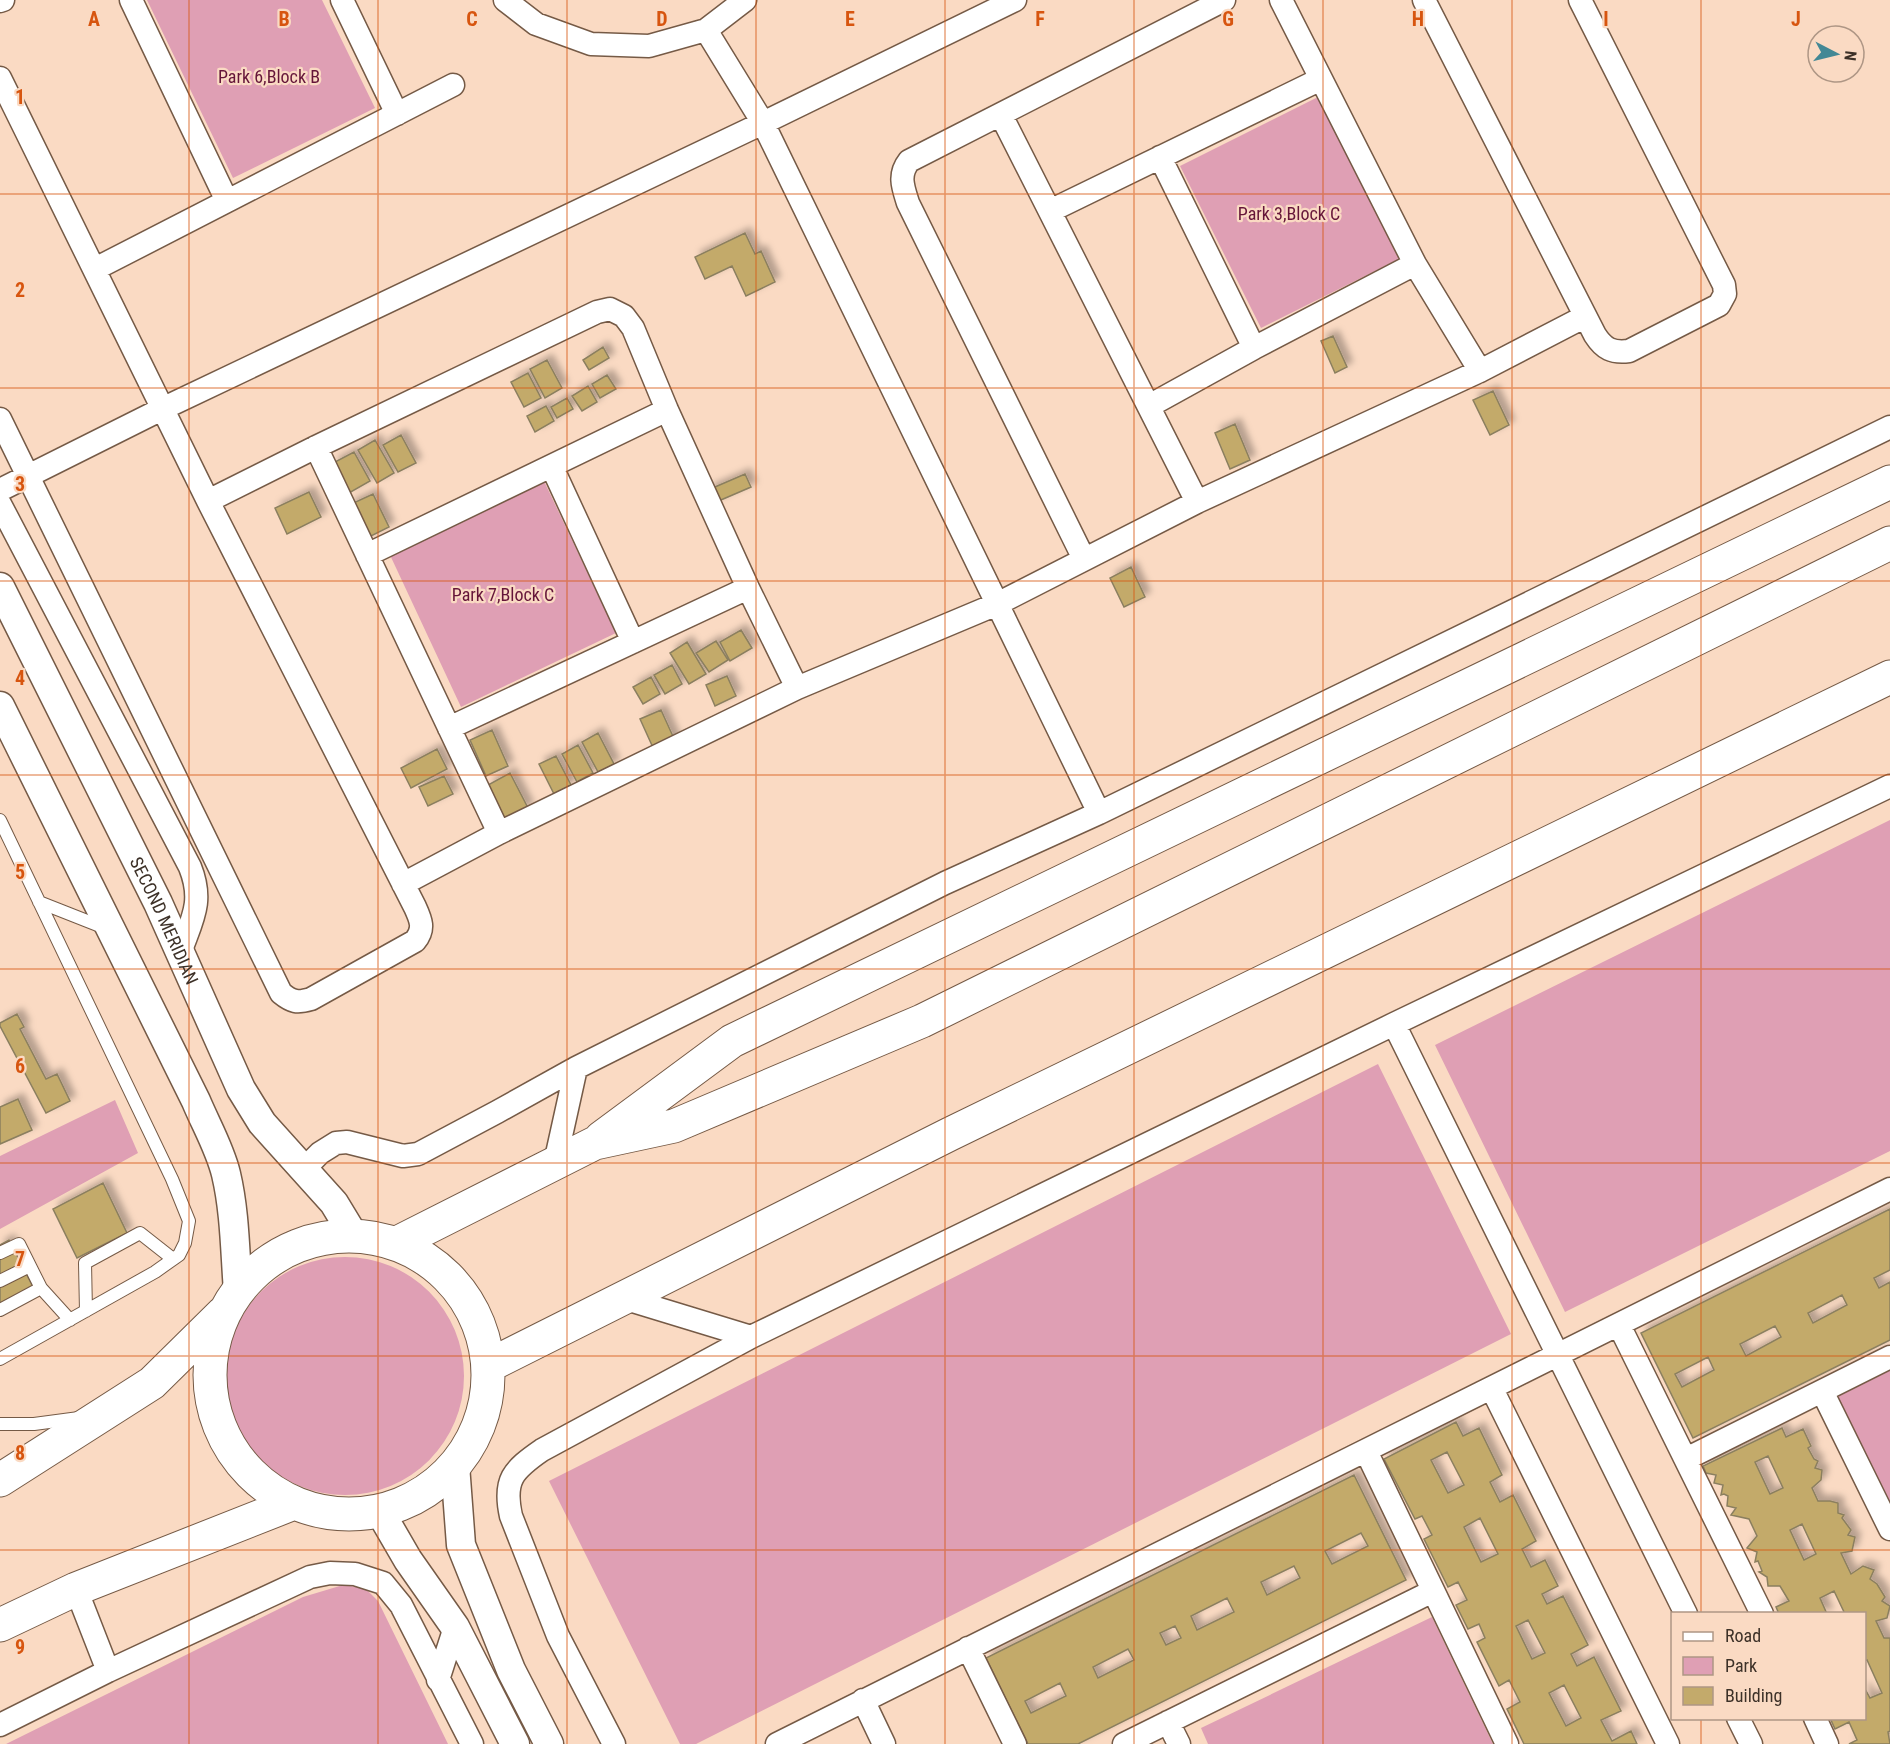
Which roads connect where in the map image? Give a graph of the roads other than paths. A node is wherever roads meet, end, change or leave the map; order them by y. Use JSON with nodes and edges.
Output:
{"nodes":[{"id":1,"x":131,"y":0,"type":"edge"},
{"id":2,"x":342,"y":0,"type":"edge"},
{"id":3,"x":505,"y":0,"type":"edge"},
{"id":4,"x":745,"y":0,"type":"edge"},
{"id":5,"x":1015,"y":0,"type":"edge"},
{"id":6,"x":1224,"y":0,"type":"edge"},
{"id":7,"x":1281,"y":0,"type":"edge"},
{"id":8,"x":1424,"y":0,"type":"edge"},
{"id":9,"x":1580,"y":0,"type":"edge"},
{"id":10,"x":706,"y":30,"type":"junction"},
{"id":11,"x":0,"y":78,"type":"edge"},
{"id":12,"x":1321,"y":79,"type":"junction"},
{"id":13,"x":453,"y":85,"type":"dead end"},
{"id":14,"x":397,"y":114,"type":"junction"},
{"id":15,"x":1001,"y":115,"type":"junction"},
{"id":16,"x":763,"y":123,"type":"junction"},
{"id":17,"x":1160,"y":157,"type":"junction"},
{"id":18,"x":227,"y":201,"type":"junction"},
{"id":19,"x":1050,"y":211,"type":"junction"},
{"id":20,"x":1415,"y":264,"type":"junction"},
{"id":21,"x":95,"y":269,"type":"junction"},
{"id":22,"x":1584,"y":317,"type":"junction"},
{"id":23,"x":1254,"y":348,"type":"junction"},
{"id":24,"x":1480,"y":371,"type":"junction"},
{"id":25,"x":1149,"y":406,"type":"junction"},
{"id":26,"x":164,"y":408,"type":"junction"},
{"id":27,"x":667,"y":410,"type":"junction"},
{"id":28,"x":0,"y":419,"type":"edge"},
{"id":29,"x":1890,"y":427,"type":"edge"},
{"id":30,"x":316,"y":447,"type":"junction"},
{"id":31,"x":552,"y":467,"type":"junction"},
{"id":32,"x":28,"y":477,"type":"junction"},
{"id":33,"x":1890,"y":482,"type":"edge"},
{"id":34,"x":0,"y":490,"type":"edge"},
{"id":35,"x":208,"y":501,"type":"junction"},
{"id":36,"x":1197,"y":502,"type":"junction"},
{"id":37,"x":0,"y":504,"type":"edge"},
{"id":38,"x":1890,"y":543,"type":"edge"},
{"id":39,"x":367,"y":555,"type":"junction"},
{"id":40,"x":1084,"y":559,"type":"junction"},
{"id":41,"x":0,"y":587,"type":"edge"},
{"id":42,"x":748,"y":588,"type":"junction"},
{"id":43,"x":996,"y":604,"type":"junction"},
{"id":44,"x":633,"y":642,"type":"junction"},
{"id":45,"x":1890,"y":676,"type":"edge"},
{"id":46,"x":797,"y":688,"type":"junction"},
{"id":47,"x":0,"y":706,"type":"edge"},
{"id":48,"x":449,"y":728,"type":"junction"},
{"id":49,"x":1890,"y":786,"type":"edge"},
{"id":50,"x":1099,"y":813,"type":"junction"},
{"id":51,"x":0,"y":820,"type":"edge"},
{"id":52,"x":499,"y":834,"type":"junction"},
{"id":53,"x":403,"y":884,"type":"junction"},
{"id":54,"x":39,"y":903,"type":"junction"},
{"id":55,"x":112,"y":931,"type":"junction"},
{"id":56,"x":180,"y":952,"type":"junction"},
{"id":57,"x":1394,"y":1024,"type":"junction"},
{"id":58,"x":576,"y":1068,"type":"junction"},
{"id":59,"x":595,"y":1143,"type":"junction"},
{"id":60,"x":555,"y":1163,"type":"junction"},
{"id":61,"x":304,"y":1169,"type":"junction"},
{"id":62,"x":1890,"y":1189,"type":"edge"},
{"id":63,"x":354,"y":1236,"type":"junction"},
{"id":64,"x":397,"y":1243,"type":"junction"},
{"id":65,"x":0,"y":1253,"type":"edge"},
{"id":66,"x":173,"y":1259,"type":"junction"},
{"id":67,"x":30,"y":1266,"type":"junction"},
{"id":68,"x":0,"y":1281,"type":"edge"},
{"id":69,"x":41,"y":1288,"type":"junction"},
{"id":70,"x":623,"y":1298,"type":"junction"},
{"id":71,"x":232,"y":1301,"type":"junction"},
{"id":72,"x":0,"y":1310,"type":"edge"},
{"id":73,"x":86,"y":1311,"type":"junction"},
{"id":74,"x":70,"y":1320,"type":"junction"},
{"id":75,"x":1619,"y":1325,"type":"junction"},
{"id":76,"x":751,"y":1337,"type":"junction"},
{"id":77,"x":1558,"y":1356,"type":"junction"},
{"id":78,"x":1890,"y":1357,"type":"edge"},
{"id":79,"x":0,"y":1359,"type":"edge"},
{"id":80,"x":488,"y":1365,"type":"junction"},
{"id":81,"x":1492,"y":1389,"type":"junction"},
{"id":82,"x":1822,"y":1391,"type":"junction"},
{"id":83,"x":92,"y":1421,"type":"junction"},
{"id":84,"x":0,"y":1424,"type":"edge"},
{"id":85,"x":1366,"y":1451,"type":"junction"},
{"id":86,"x":0,"y":1454,"type":"edge"},
{"id":87,"x":1686,"y":1459,"type":"junction"},
{"id":88,"x":455,"y":1465,"type":"junction"},
{"id":89,"x":0,"y":1480,"type":"edge"},
{"id":90,"x":294,"y":1503,"type":"junction"},
{"id":91,"x":379,"y":1510,"type":"junction"},
{"id":92,"x":1890,"y":1529,"type":"edge"},
{"id":93,"x":76,"y":1589,"type":"junction"},
{"id":94,"x":1434,"y":1591,"type":"junction"},
{"id":95,"x":1685,"y":1612,"type":"edge"},
{"id":96,"x":1761,"y":1612,"type":"edge"},
{"id":97,"x":0,"y":1625,"type":"edge"},
{"id":98,"x":455,"y":1627,"type":"junction"},
{"id":99,"x":968,"y":1648,"type":"junction"},
{"id":100,"x":108,"y":1671,"type":"junction"},
{"id":101,"x":438,"y":1680,"type":"junction"},
{"id":102,"x":863,"y":1700,"type":"junction"},
{"id":103,"x":1739,"y":1720,"type":"edge"},
{"id":104,"x":1815,"y":1720,"type":"edge"},
{"id":105,"x":1168,"y":1722,"type":"junction"},
{"id":106,"x":0,"y":1725,"type":"edge"},
{"id":107,"x":472,"y":1744,"type":"edge"},
{"id":108,"x":515,"y":1744,"type":"edge"},
{"id":109,"x":549,"y":1744,"type":"edge"},
{"id":110,"x":614,"y":1744,"type":"edge"},
{"id":111,"x":777,"y":1744,"type":"edge"},
{"id":112,"x":884,"y":1744,"type":"edge"},
{"id":113,"x":1015,"y":1744,"type":"edge"},
{"id":114,"x":1124,"y":1744,"type":"edge"},
{"id":115,"x":1179,"y":1744,"type":"edge"},
{"id":116,"x":1508,"y":1744,"type":"edge"},
{"id":117,"x":1668,"y":1744,"type":"edge"},
{"id":118,"x":1751,"y":1744,"type":"edge"},
{"id":119,"x":1827,"y":1744,"type":"edge"}],
"edges":[{"from":1,"to":18,"type":"street"},
{"from":2,"to":14,"type":"street"},
{"from":3,"to":10,"type":"street"},
{"from":4,"to":10,"type":"street"},
{"from":5,"to":16,"type":"street"},
{"from":6,"to":15,"type":"street"},
{"from":7,"to":12,"type":"street"},
{"from":8,"to":22,"type":"street"},
{"from":9,"to":22,"type":"street"},
{"from":10,"to":16,"type":"street"},
{"from":11,"to":21,"type":"street"},
{"from":12,"to":17,"type":"street"},
{"from":12,"to":20,"type":"street"},
{"from":13,"to":14,"type":"street"},
{"from":14,"to":18,"type":"street"},
{"from":15,"to":19,"type":"street"},
{"from":15,"to":40,"type":"street"},
{"from":16,"to":26,"type":"street"},
{"from":16,"to":43,"type":"street"},
{"from":17,"to":19,"type":"street"},
{"from":17,"to":23,"type":"street"},
{"from":18,"to":21,"type":"street"},
{"from":19,"to":25,"type":"street"},
{"from":20,"to":23,"type":"street"},
{"from":20,"to":24,"type":"street"},
{"from":21,"to":26,"type":"street"},
{"from":22,"to":24,"type":"street"},
{"from":23,"to":25,"type":"street"},
{"from":24,"to":36,"type":"street"},
{"from":25,"to":36,"type":"street"},
{"from":26,"to":32,"type":"street"},
{"from":26,"to":35,"type":"street"},
{"from":27,"to":30,"type":"street"},
{"from":27,"to":31,"type":"street"},
{"from":27,"to":42,"type":"street"},
{"from":28,"to":32,"type":"street"},
{"from":29,"to":50,"type":"street"},
{"from":30,"to":35,"type":"street"},
{"from":30,"to":39,"type":"street"},
{"from":31,"to":39,"type":"street"},
{"from":31,"to":44,"type":"street"},
{"from":32,"to":34,"type":"street"},
{"from":32,"to":53,"type":"street"},
{"from":33,"to":59,"type":"main road"},
{"from":35,"to":53,"type":"street"},
{"from":36,"to":40,"type":"street"},
{"from":37,"to":56,"type":"street"},
{"from":38,"to":59,"type":"main road"},
{"from":39,"to":48,"type":"street"},
{"from":40,"to":43,"type":"street"},
{"from":41,"to":56,"type":"street","name":"SECOND MERIDIAN"},
{"from":42,"to":44,"type":"street"},
{"from":42,"to":46,"type":"street"},
{"from":43,"to":46,"type":"street"},
{"from":43,"to":50,"type":"street"},
{"from":44,"to":48,"type":"street"},
{"from":45,"to":70,"type":"main road"},
{"from":46,"to":52,"type":"street"},
{"from":47,"to":55,"type":"street"},
{"from":48,"to":52,"type":"street"},
{"from":49,"to":57,"type":"street"},
{"from":50,"to":58,"type":"street"},
{"from":51,"to":54,"type":"lane"},
{"from":52,"to":53,"type":"street"},
{"from":54,"to":55,"type":"lane"},
{"from":54,"to":66,"type":"lane"},
{"from":55,"to":71,"type":"street"},
{"from":56,"to":61,"type":"street","name":"SECOND MERIDIAN"},
{"from":57,"to":76,"type":"street"},
{"from":57,"to":77,"type":"street"},
{"from":58,"to":60,"type":"street"},
{"from":58,"to":61,"type":"street"},
{"from":59,"to":60,"type":"main road"},
{"from":60,"to":64,"type":"main road"},
{"from":61,"to":63,"type":"street","name":"SECOND MERIDIAN"},
{"from":62,"to":75,"type":"street"},
{"from":63,"to":64,"type":"main road"},
{"from":63,"to":71,"type":"main road"},
{"from":64,"to":80,"type":"main road"},
{"from":65,"to":67,"type":"lane"},
{"from":66,"to":73,"type":"lane"},
{"from":66,"to":73,"type":"lane"},
{"from":67,"to":68,"type":"lane"},
{"from":67,"to":69,"type":"lane"},
{"from":69,"to":72,"type":"lane"},
{"from":69,"to":74,"type":"lane"},
{"from":70,"to":76,"type":"street"},
{"from":70,"to":80,"type":"main road"},
{"from":71,"to":83,"type":"main road"},
{"from":71,"to":90,"type":"main road"},
{"from":73,"to":74,"type":"lane"},
{"from":74,"to":79,"type":"lane"},
{"from":75,"to":77,"type":"street"},
{"from":75,"to":87,"type":"street"},
{"from":76,"to":110,"type":"street"},
{"from":77,"to":81,"type":"street"},
{"from":77,"to":95,"type":"street"},
{"from":78,"to":82,"type":"street"},
{"from":80,"to":88,"type":"main road"},
{"from":81,"to":85,"type":"street"},
{"from":81,"to":117,"type":"street"},
{"from":82,"to":87,"type":"street"},
{"from":82,"to":92,"type":"street"},
{"from":83,"to":84,"type":"lane"},
{"from":83,"to":86,"type":"main road"},
{"from":83,"to":89,"type":"main road"},
{"from":85,"to":94,"type":"street"},
{"from":85,"to":99,"type":"street"},
{"from":87,"to":96,"type":"street"},
{"from":88,"to":91,"type":"main road"},
{"from":88,"to":109,"type":"street"},
{"from":90,"to":91,"type":"main road"},
{"from":90,"to":93,"type":"main road"},
{"from":91,"to":98,"type":"street"},
{"from":93,"to":97,"type":"main road"},
{"from":93,"to":100,"type":"street"},
{"from":94,"to":105,"type":"street"},
{"from":94,"to":116,"type":"street"},
{"from":98,"to":101,"type":"street"},
{"from":98,"to":108,"type":"street"},
{"from":99,"to":102,"type":"street"},
{"from":99,"to":113,"type":"street"},
{"from":100,"to":101,"type":"street"},
{"from":100,"to":106,"type":"street"},
{"from":101,"to":107,"type":"street"},
{"from":102,"to":111,"type":"street"},
{"from":102,"to":112,"type":"street"},
{"from":103,"to":118,"type":"street"},
{"from":104,"to":119,"type":"street"},
{"from":105,"to":114,"type":"street"},
{"from":105,"to":115,"type":"street"}]}
